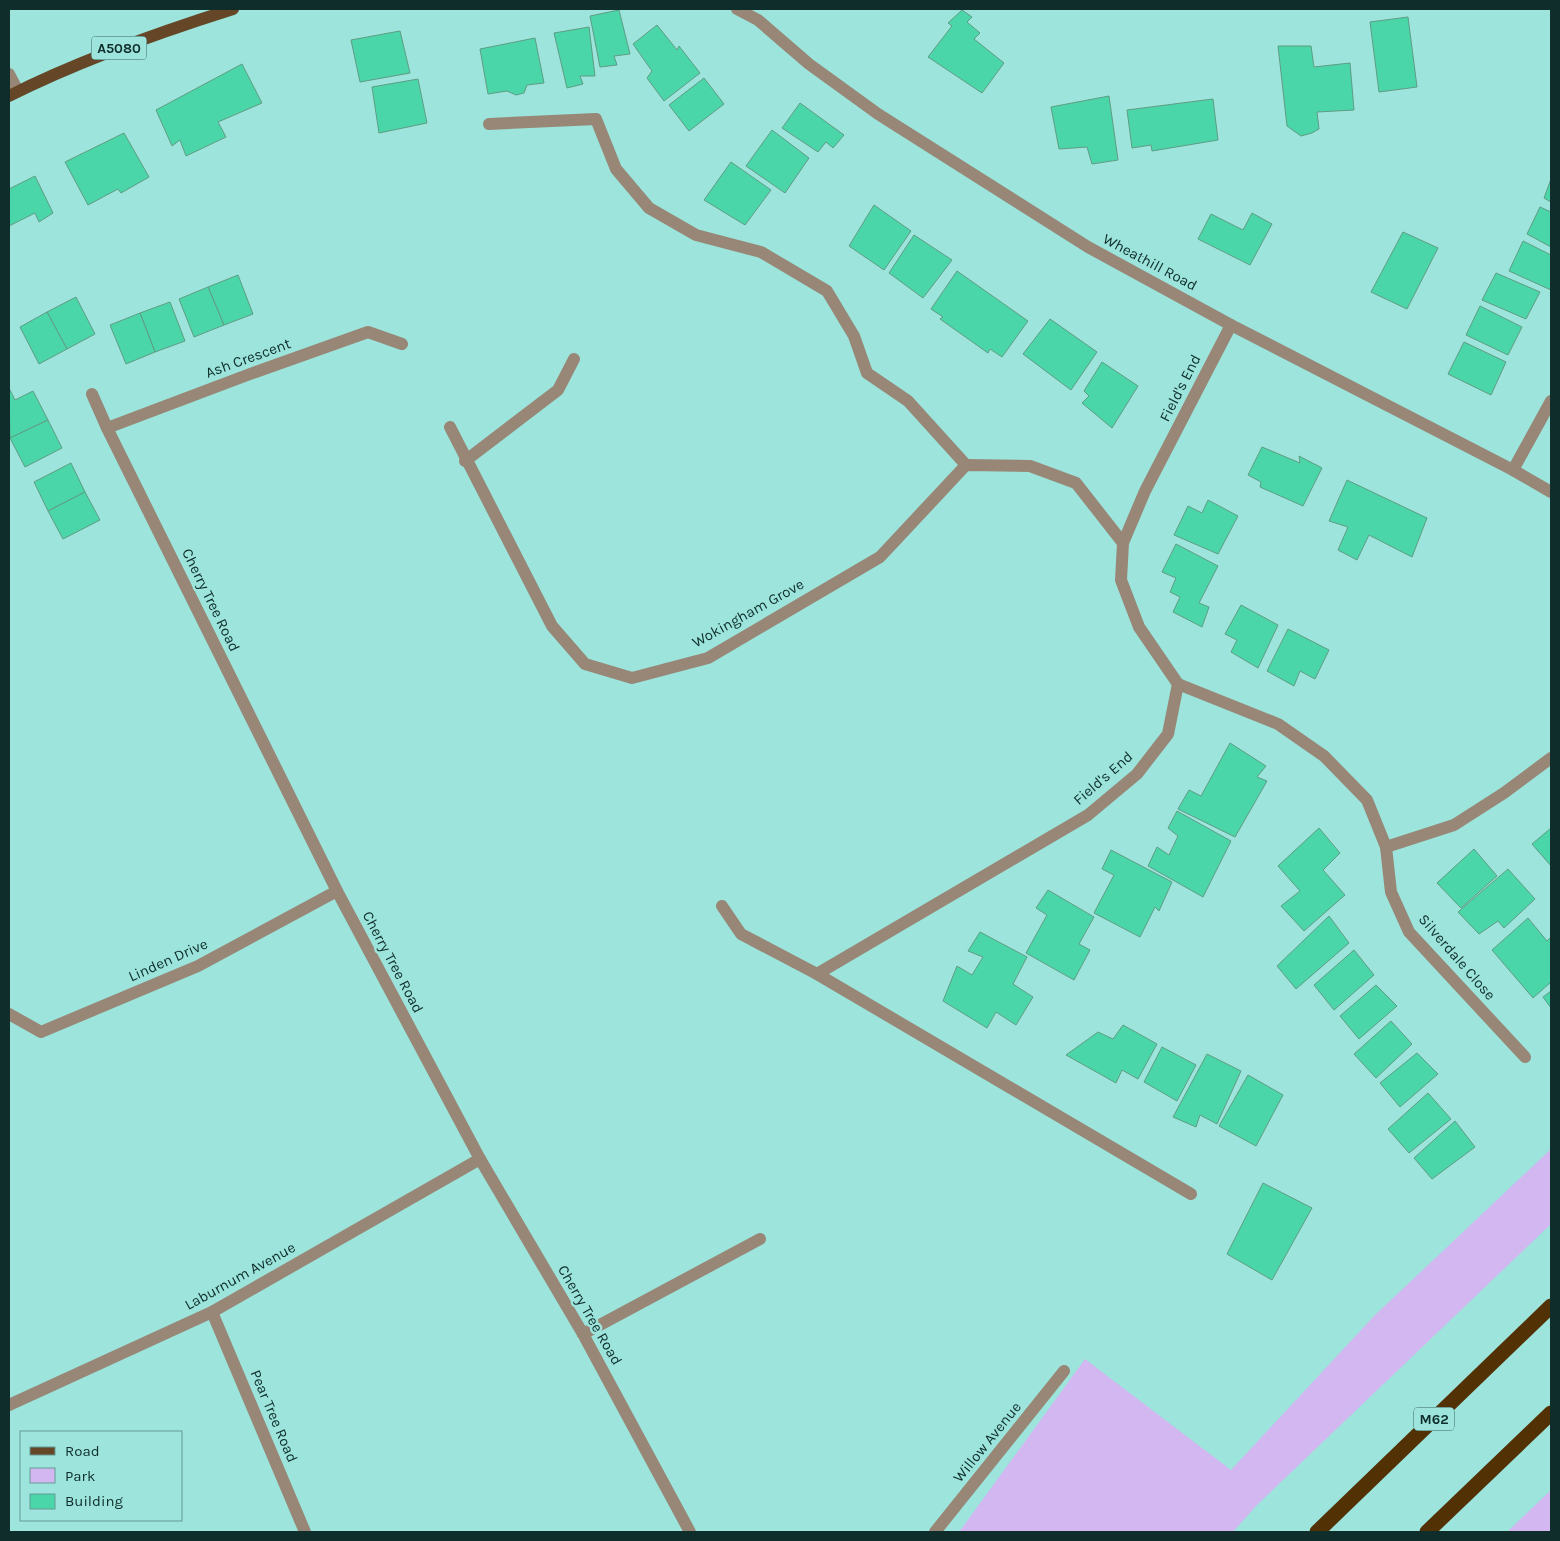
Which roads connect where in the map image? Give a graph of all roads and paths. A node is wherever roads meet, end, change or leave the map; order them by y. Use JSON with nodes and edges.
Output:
{"nodes":[{"id":1,"x":233,"y":9,"type":"edge"},
{"id":2,"x":737,"y":9,"type":"edge"},
{"id":3,"x":758,"y":14,"type":"edge"},
{"id":4,"x":9,"y":74,"type":"edge"},
{"id":5,"x":13,"y":94,"type":"edge"},
{"id":6,"x":489,"y":124,"type":"dead end"},
{"id":7,"x":1231,"y":325,"type":"junction"},
{"id":8,"x":402,"y":344,"type":"dead end"},
{"id":9,"x":574,"y":359,"type":"dead end"},
{"id":10,"x":92,"y":394,"type":"dead end"},
{"id":11,"x":1551,"y":401,"type":"edge"},
{"id":12,"x":450,"y":427,"type":"dead end"},
{"id":13,"x":107,"y":428,"type":"junction"},
{"id":14,"x":465,"y":461,"type":"junction"},
{"id":15,"x":966,"y":466,"type":"junction"},
{"id":16,"x":1513,"y":470,"type":"junction"},
{"id":17,"x":1551,"y":492,"type":"edge"},
{"id":18,"x":1123,"y":544,"type":"junction"},
{"id":19,"x":1178,"y":684,"type":"junction"},
{"id":20,"x":1551,"y":758,"type":"edge"},
{"id":21,"x":1386,"y":847,"type":"junction"},
{"id":22,"x":337,"y":891,"type":"junction"},
{"id":23,"x":722,"y":906,"type":"dead end"},
{"id":24,"x":817,"y":974,"type":"junction"},
{"id":25,"x":9,"y":1014,"type":"edge"},
{"id":26,"x":1525,"y":1057,"type":"dead end"},
{"id":27,"x":480,"y":1158,"type":"junction"},
{"id":28,"x":1191,"y":1194,"type":"dead end"},
{"id":29,"x":760,"y":1239,"type":"dead end"},
{"id":30,"x":1551,"y":1306,"type":"edge"},
{"id":31,"x":212,"y":1312,"type":"junction"},
{"id":32,"x":583,"y":1334,"type":"junction"},
{"id":33,"x":1064,"y":1371,"type":"dead end"},
{"id":34,"x":9,"y":1405,"type":"edge"},
{"id":35,"x":1551,"y":1413,"type":"edge"},
{"id":36,"x":305,"y":1532,"type":"edge"},
{"id":37,"x":690,"y":1532,"type":"edge"},
{"id":38,"x":935,"y":1532,"type":"edge"},
{"id":39,"x":1317,"y":1532,"type":"edge"},
{"id":40,"x":1427,"y":1532,"type":"edge"}],
"edges":[{"from":1,"to":5,"type":"main road","number":"A5080"},
{"from":2,"to":3,"type":"street","name":"Wheathill Road"},
{"from":3,"to":7,"type":"street","name":"Wheathill Road"},
{"from":4,"to":5,"type":"street"},
{"from":6,"to":15,"type":"street"},
{"from":7,"to":16,"type":"street","name":"Wheathill Road"},
{"from":7,"to":18,"type":"street","name":"Field's End"},
{"from":8,"to":13,"type":"street","name":"Ash Crescent"},
{"from":9,"to":14,"type":"street"},
{"from":10,"to":13,"type":"street","name":"Cherry Tree Road"},
{"from":11,"to":16,"type":"street"},
{"from":12,"to":14,"type":"street","name":"Wokingham Grove"},
{"from":13,"to":22,"type":"street","name":"Cherry Tree Road"},
{"from":14,"to":15,"type":"street","name":"Wokingham Grove"},
{"from":15,"to":18,"type":"street"},
{"from":16,"to":17,"type":"street","name":"Wheathill Road"},
{"from":18,"to":19,"type":"street","name":"Field's End"},
{"from":19,"to":21,"type":"street","name":"Silverdale Close"},
{"from":19,"to":24,"type":"street","name":"Field's End"},
{"from":20,"to":21,"type":"street"},
{"from":21,"to":26,"type":"street","name":"Silverdale Close"},
{"from":22,"to":25,"type":"street","name":"Linden Drive"},
{"from":22,"to":27,"type":"street","name":"Cherry Tree Road"},
{"from":23,"to":24,"type":"street"},
{"from":24,"to":28,"type":"street"},
{"from":27,"to":31,"type":"street","name":"Laburnum Avenue"},
{"from":27,"to":32,"type":"street","name":"Cherry Tree Road"},
{"from":29,"to":32,"type":"street"},
{"from":30,"to":39,"type":"highway","number":"M62"},
{"from":31,"to":34,"type":"street","name":"Laburnum Avenue"},
{"from":31,"to":36,"type":"street","name":"Pear Tree Road"},
{"from":32,"to":37,"type":"street","name":"Cherry Tree Road"},
{"from":33,"to":38,"type":"street","name":"Willow Avenue"},
{"from":35,"to":40,"type":"highway"}]}
